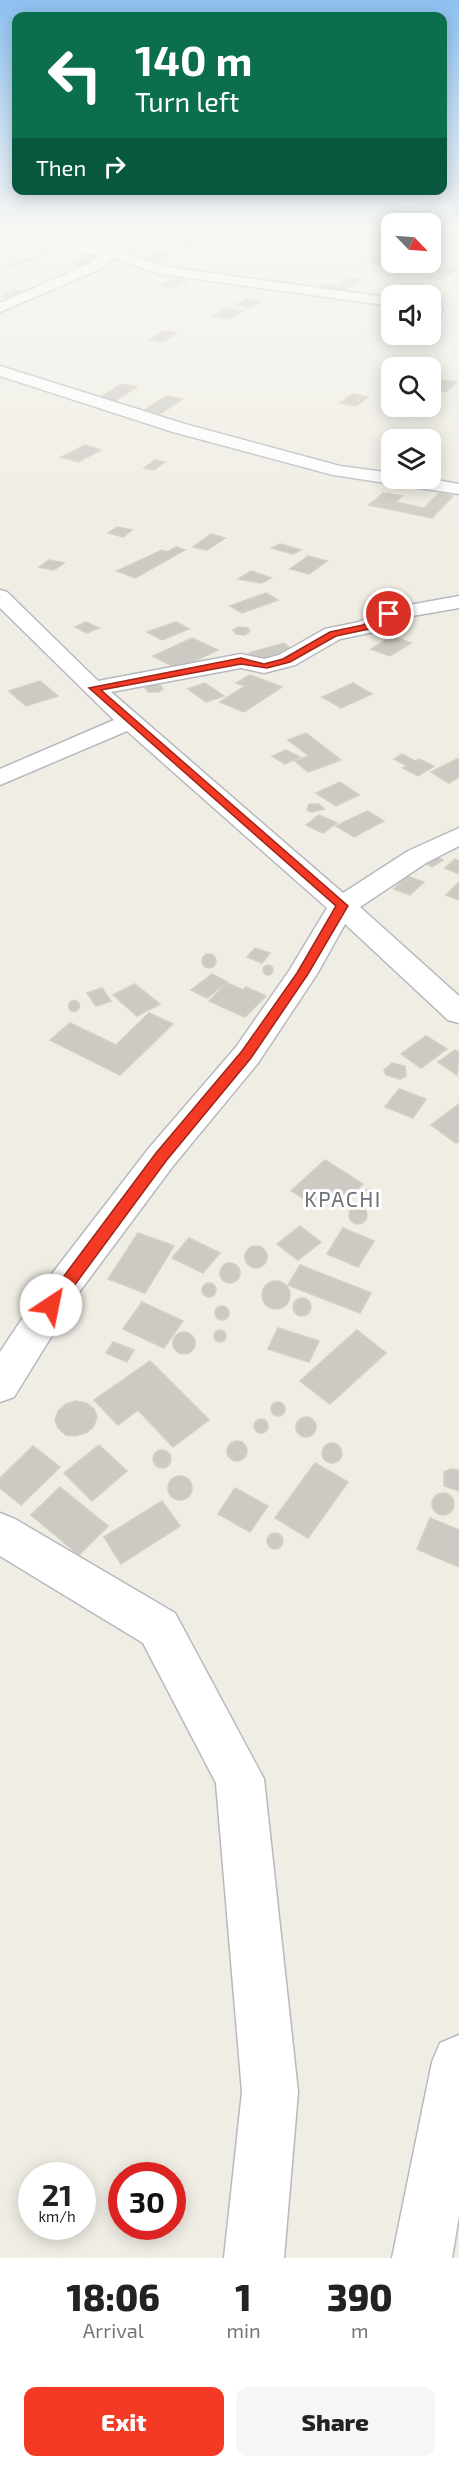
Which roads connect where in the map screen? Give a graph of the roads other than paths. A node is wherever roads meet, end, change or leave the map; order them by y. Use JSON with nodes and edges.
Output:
{"nodes":[{"id":1,"x":0,"y":371,"type":"edge"},
{"id":2,"x":459,"y":489,"type":"edge"},
{"id":3,"x":0,"y":596,"type":"edge"},
{"id":4,"x":459,"y":602,"type":"edge"},
{"id":5,"x":93,"y":688,"type":"junction"},
{"id":6,"x":131,"y":721,"type":"junction"},
{"id":7,"x":0,"y":778,"type":"edge"},
{"id":8,"x":459,"y":837,"type":"edge"},
{"id":9,"x":342,"y":906,"type":"junction"},
{"id":10,"x":459,"y":1013,"type":"edge"},
{"id":11,"x":0,"y":1385,"type":"edge"},
{"id":12,"x":0,"y":1533,"type":"edge"},
{"id":13,"x":459,"y":2062,"type":"edge"},
{"id":14,"x":254,"y":2258,"type":"edge"},
{"id":15,"x":422,"y":2258,"type":"edge"}],
"edges":[{"from":1,"to":2,"type":"street"},
{"from":3,"to":5,"type":"street"},
{"from":4,"to":5,"type":"street"},
{"from":5,"to":6,"type":"street"},
{"from":6,"to":7,"type":"street"},
{"from":6,"to":9,"type":"street"},
{"from":8,"to":9,"type":"street"},
{"from":9,"to":10,"type":"street"},
{"from":9,"to":11,"type":"street"},
{"from":12,"to":14,"type":"street"},
{"from":13,"to":15,"type":"street"}]}
